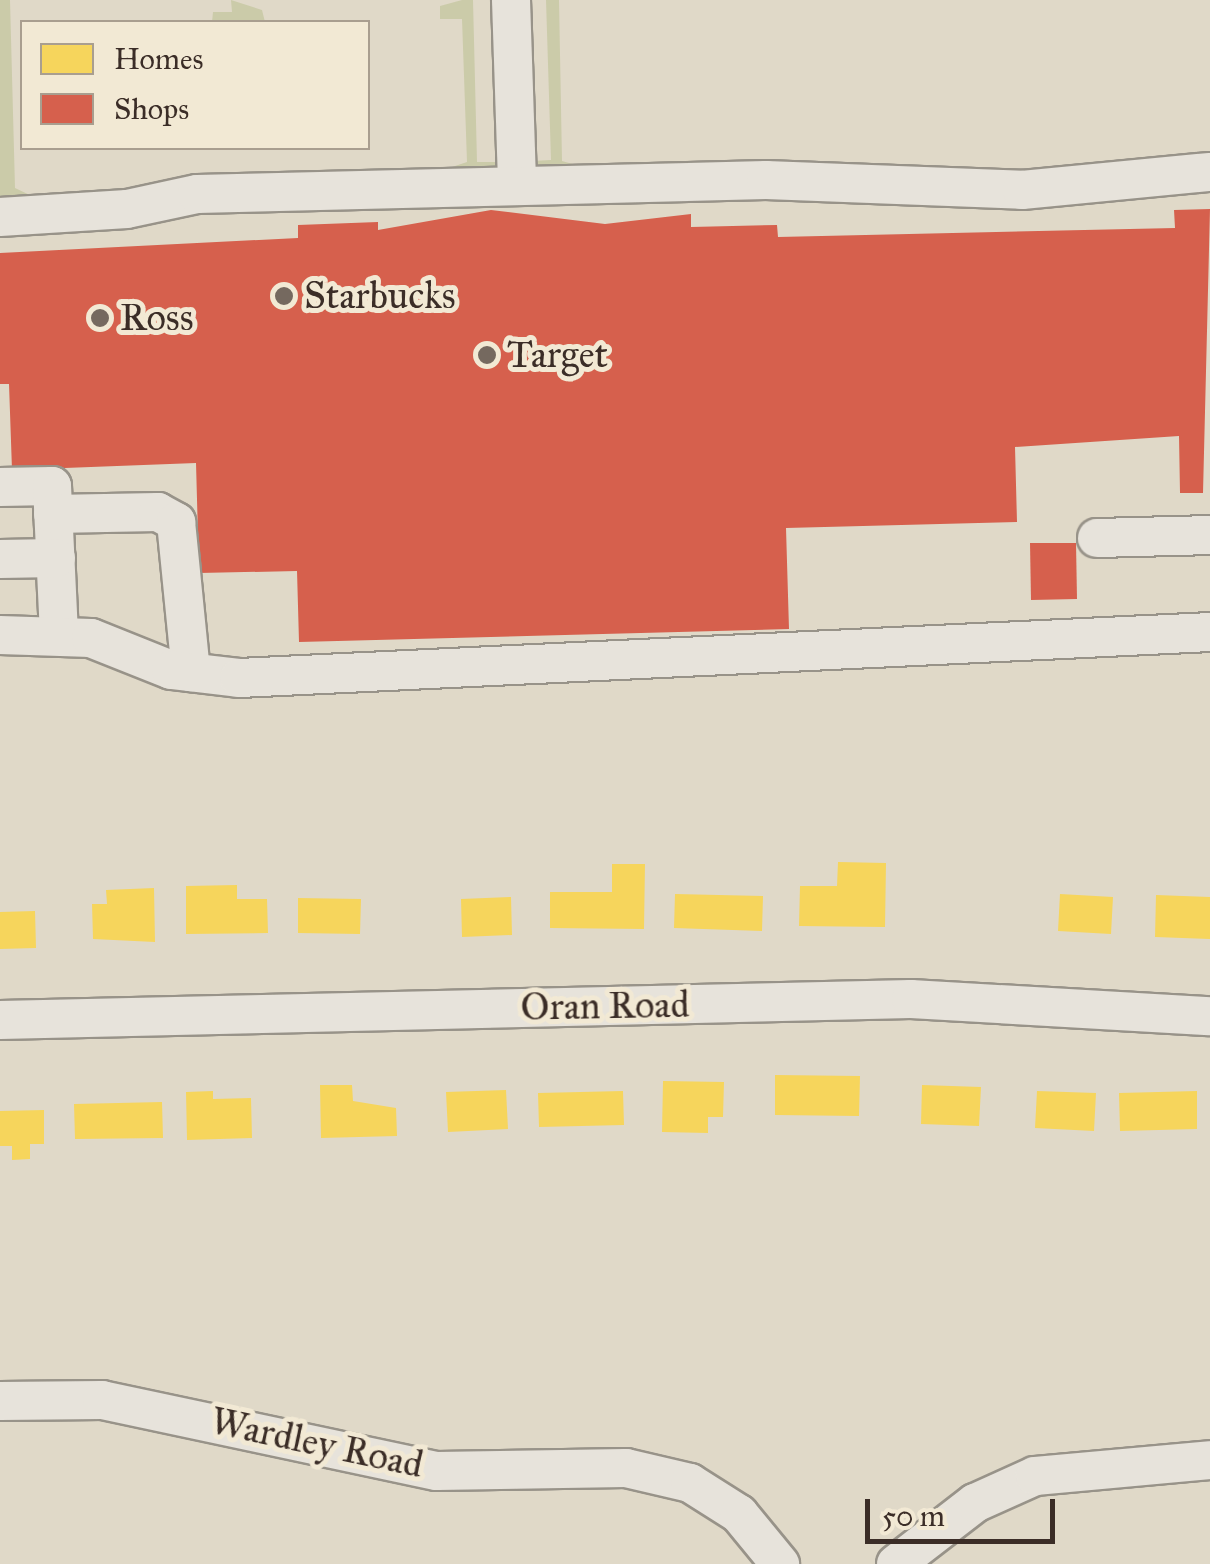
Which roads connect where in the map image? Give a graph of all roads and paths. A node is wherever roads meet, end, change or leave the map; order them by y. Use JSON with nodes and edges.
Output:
{"nodes":[{"id":1,"x":511,"y":0,"type":"edge"},
{"id":2,"x":1210,"y":172,"type":"edge"},
{"id":3,"x":517,"y":185,"type":"junction"},
{"id":4,"x":0,"y":217,"type":"edge"},
{"id":5,"x":0,"y":487,"type":"edge"},
{"id":6,"x":53,"y":514,"type":"junction"},
{"id":7,"x":1210,"y":535,"type":"edge"},
{"id":8,"x":1096,"y":538,"type":"dead end"},
{"id":9,"x":56,"y":558,"type":"junction"},
{"id":10,"x":0,"y":559,"type":"edge"},
{"id":11,"x":1210,"y":632,"type":"edge"},
{"id":12,"x":60,"y":634,"type":"junction"},
{"id":13,"x":0,"y":635,"type":"edge"},
{"id":14,"x":191,"y":672,"type":"junction"},
{"id":15,"x":1210,"y":1016,"type":"edge"},
{"id":16,"x":0,"y":1020,"type":"edge"},
{"id":17,"x":0,"y":1401,"type":"edge"},
{"id":18,"x":1210,"y":1460,"type":"edge"},
{"id":19,"x":780,"y":1564,"type":"edge"},
{"id":20,"x":896,"y":1564,"type":"edge"}],
"edges":[{"from":1,"to":3,"type":"street"},
{"from":2,"to":3,"type":"street"},
{"from":3,"to":4,"type":"street"},
{"from":5,"to":6,"type":"street"},
{"from":6,"to":9,"type":"street"},
{"from":6,"to":14,"type":"street"},
{"from":7,"to":8,"type":"street"},
{"from":9,"to":10,"type":"street"},
{"from":9,"to":12,"type":"street"},
{"from":11,"to":14,"type":"street"},
{"from":12,"to":13,"type":"street"},
{"from":12,"to":14,"type":"street"},
{"from":15,"to":16,"type":"street","name":"Oran Road"},
{"from":17,"to":19,"type":"street","name":"Wardley Road"},
{"from":18,"to":20,"type":"street"}]}
